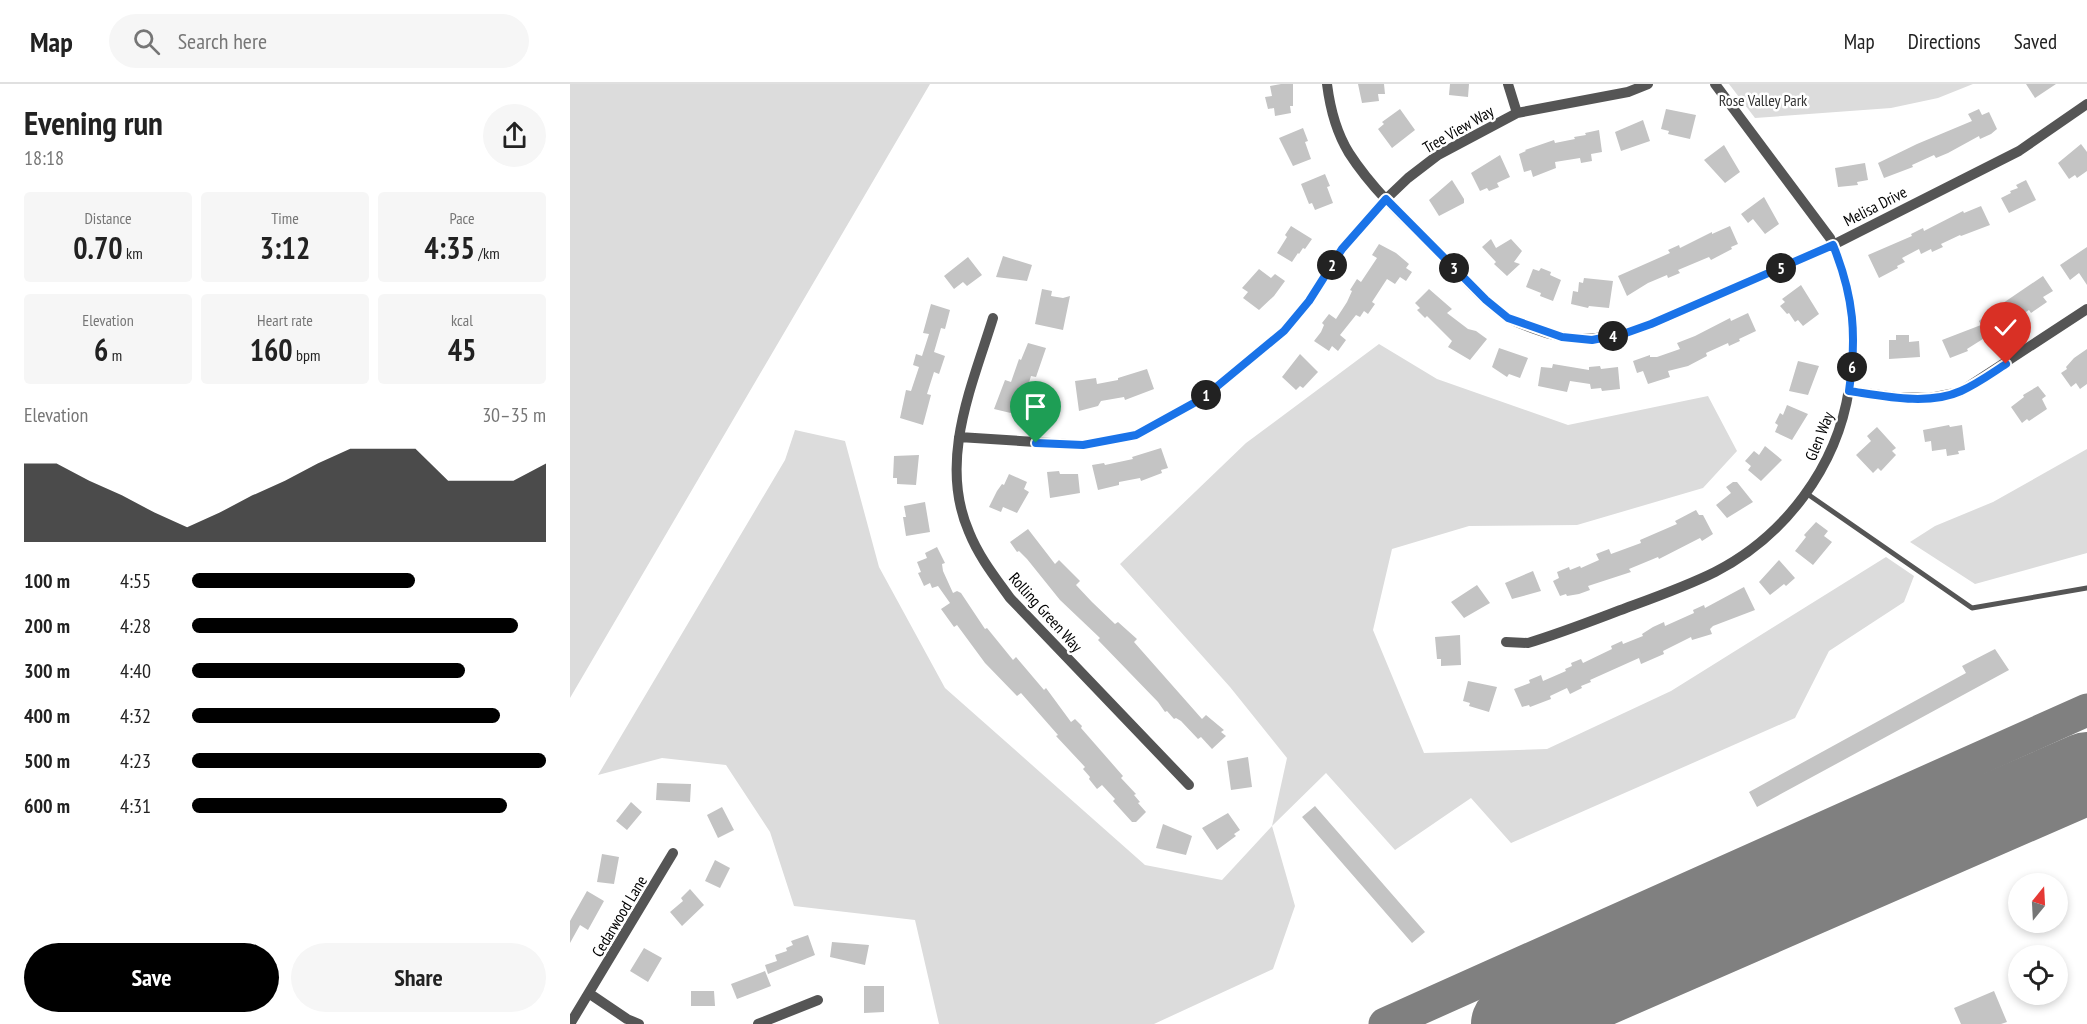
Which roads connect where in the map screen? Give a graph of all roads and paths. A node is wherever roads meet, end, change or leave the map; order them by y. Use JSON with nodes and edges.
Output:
{"nodes":[{"id":1,"x":1328,"y":84,"type":"edge"},
{"id":2,"x":1508,"y":84,"type":"edge"},
{"id":3,"x":1648,"y":84,"type":"edge"},
{"id":4,"x":1715,"y":84,"type":"edge"},
{"id":5,"x":2087,"y":104,"type":"edge"},
{"id":6,"x":1517,"y":113,"type":"junction"},
{"id":7,"x":1386,"y":199,"type":"junction"},
{"id":8,"x":1833,"y":245,"type":"junction"},
{"id":9,"x":2087,"y":309,"type":"edge"},
{"id":10,"x":993,"y":318,"type":"dead end"},
{"id":11,"x":1849,"y":391,"type":"junction"},
{"id":12,"x":959,"y":437,"type":"junction"},
{"id":13,"x":1806,"y":493,"type":"junction"},
{"id":14,"x":2087,"y":588,"type":"edge"},
{"id":15,"x":1506,"y":642,"type":"dead end"},
{"id":16,"x":1189,"y":785,"type":"dead end"},
{"id":17,"x":673,"y":853,"type":"dead end"},
{"id":18,"x":590,"y":994,"type":"junction"},
{"id":19,"x":818,"y":1000,"type":"dead end"},
{"id":20,"x":570,"y":1024,"type":"edge"},
{"id":21,"x":639,"y":1024,"type":"edge"},
{"id":22,"x":758,"y":1024,"type":"edge"}],
"edges":[{"from":1,"to":7,"type":"street","name":"Melisa Drive"},
{"from":2,"to":6,"type":"street"},
{"from":3,"to":6,"type":"street","name":"Tree View Way"},
{"from":4,"to":8,"type":"street","name":"Glen Way"},
{"from":5,"to":8,"type":"street","name":"Melisa Drive"},
{"from":6,"to":7,"type":"street","name":"Tree View Way"},
{"from":7,"to":8,"type":"street","name":"Melisa Drive"},
{"from":7,"to":12,"type":"street","name":"Tree View Way"},
{"from":8,"to":11,"type":"street","name":"Glen Way"},
{"from":9,"to":11,"type":"street"},
{"from":10,"to":12,"type":"street","name":"Rolling Green Way"},
{"from":11,"to":13,"type":"street","name":"Glen Way"},
{"from":12,"to":16,"type":"street","name":"Rolling Green Way"},
{"from":13,"to":14,"type":"lane"},
{"from":13,"to":15,"type":"street","name":"Glen Way"},
{"from":17,"to":18,"type":"street","name":"Cedarwood Lane"},
{"from":18,"to":20,"type":"street","name":"Cedarwood Lane"},
{"from":18,"to":21,"type":"street"},
{"from":19,"to":22,"type":"street"}]}
